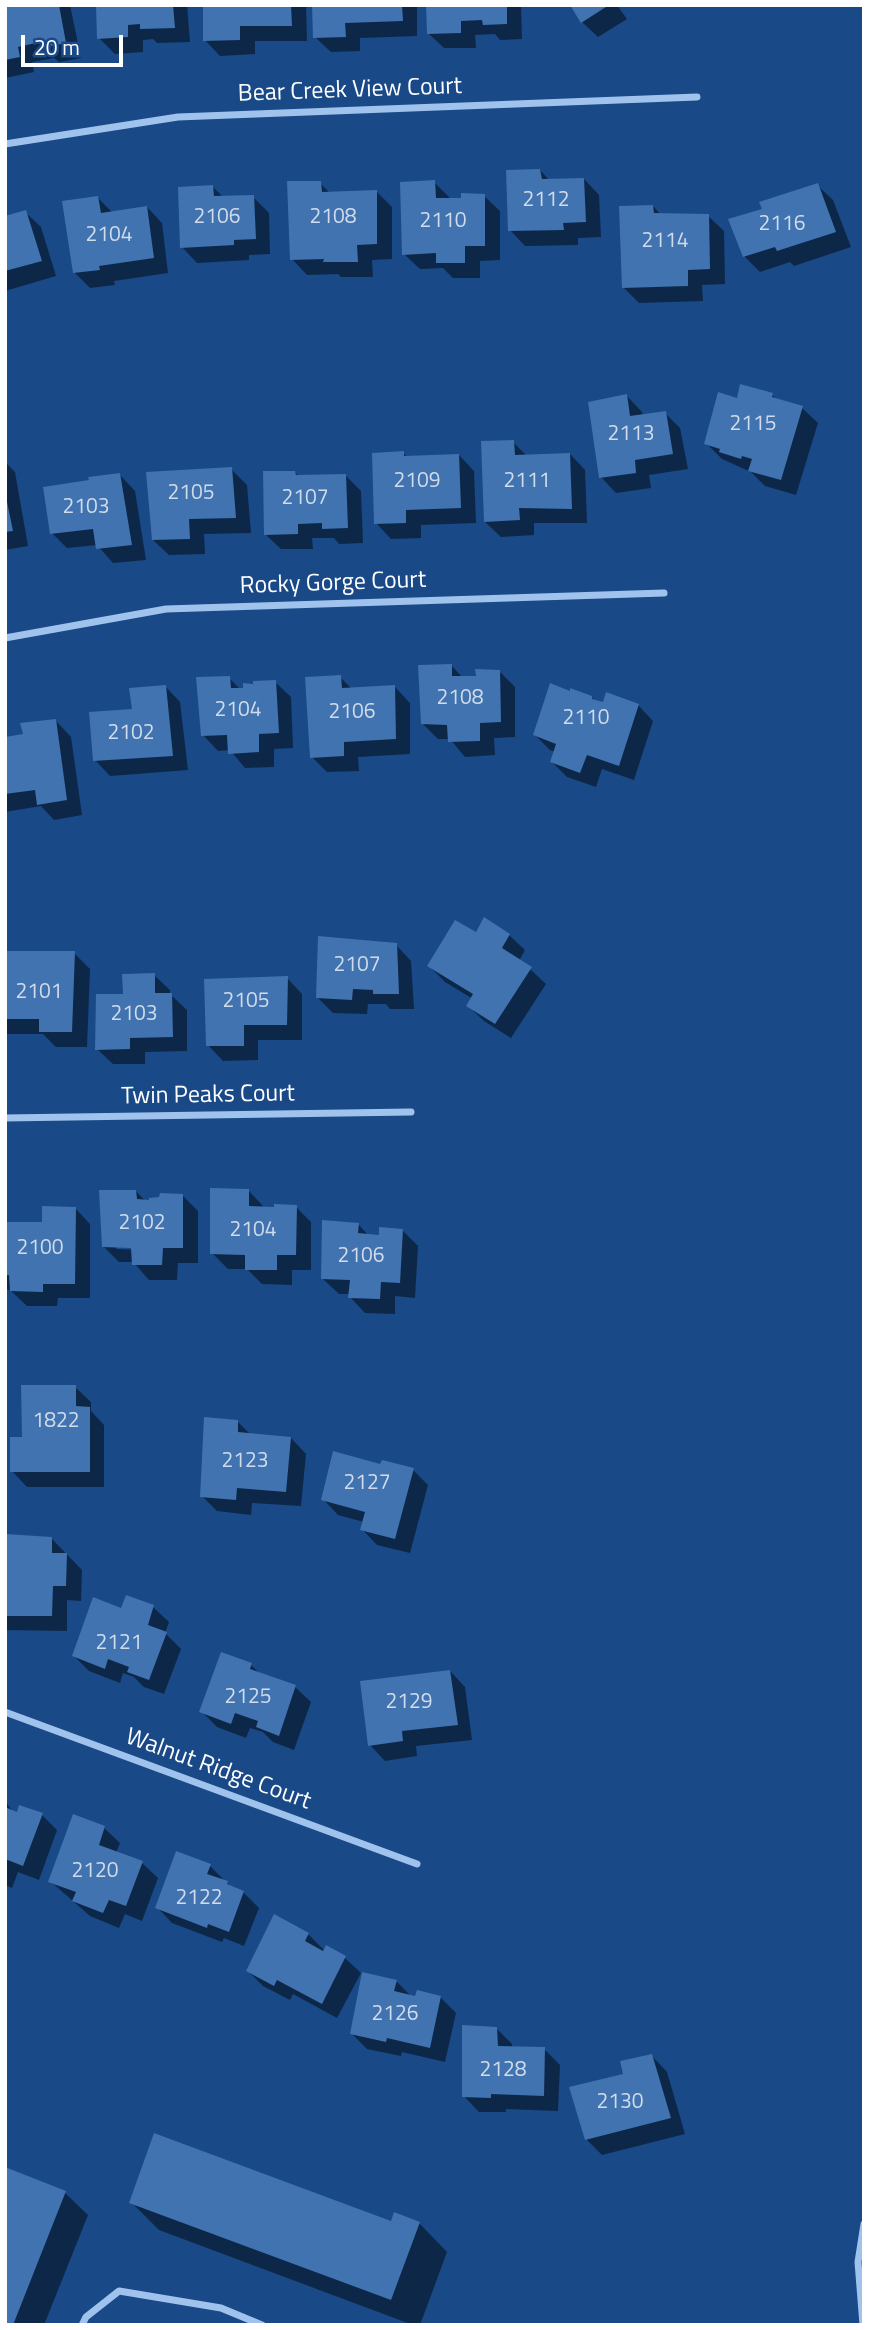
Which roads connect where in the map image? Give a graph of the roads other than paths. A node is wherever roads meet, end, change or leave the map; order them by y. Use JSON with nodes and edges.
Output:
{"nodes":[{"id":1,"x":698,"y":97,"type":"dead end"},
{"id":2,"x":5,"y":144,"type":"edge"},
{"id":3,"x":664,"y":593,"type":"dead end"},
{"id":4,"x":5,"y":638,"type":"edge"},
{"id":5,"x":411,"y":1112,"type":"dead end"},
{"id":6,"x":5,"y":1118,"type":"edge"},
{"id":7,"x":5,"y":1712,"type":"edge"},
{"id":8,"x":417,"y":1864,"type":"dead end"},
{"id":9,"x":864,"y":2224,"type":"edge"},
{"id":10,"x":82,"y":2325,"type":"edge"},
{"id":11,"x":261,"y":2325,"type":"edge"},
{"id":12,"x":863,"y":2325,"type":"edge"}],
"edges":[{"from":1,"to":2,"type":"street","name":"Bear Creek View Court"},
{"from":3,"to":4,"type":"street","name":"Rocky Gorge Court"},
{"from":5,"to":6,"type":"street","name":"Twin Peaks Court"},
{"from":7,"to":8,"type":"street","name":"Walnut Ridge Court"},
{"from":9,"to":12,"type":"street"},
{"from":10,"to":11,"type":"street"}]}
